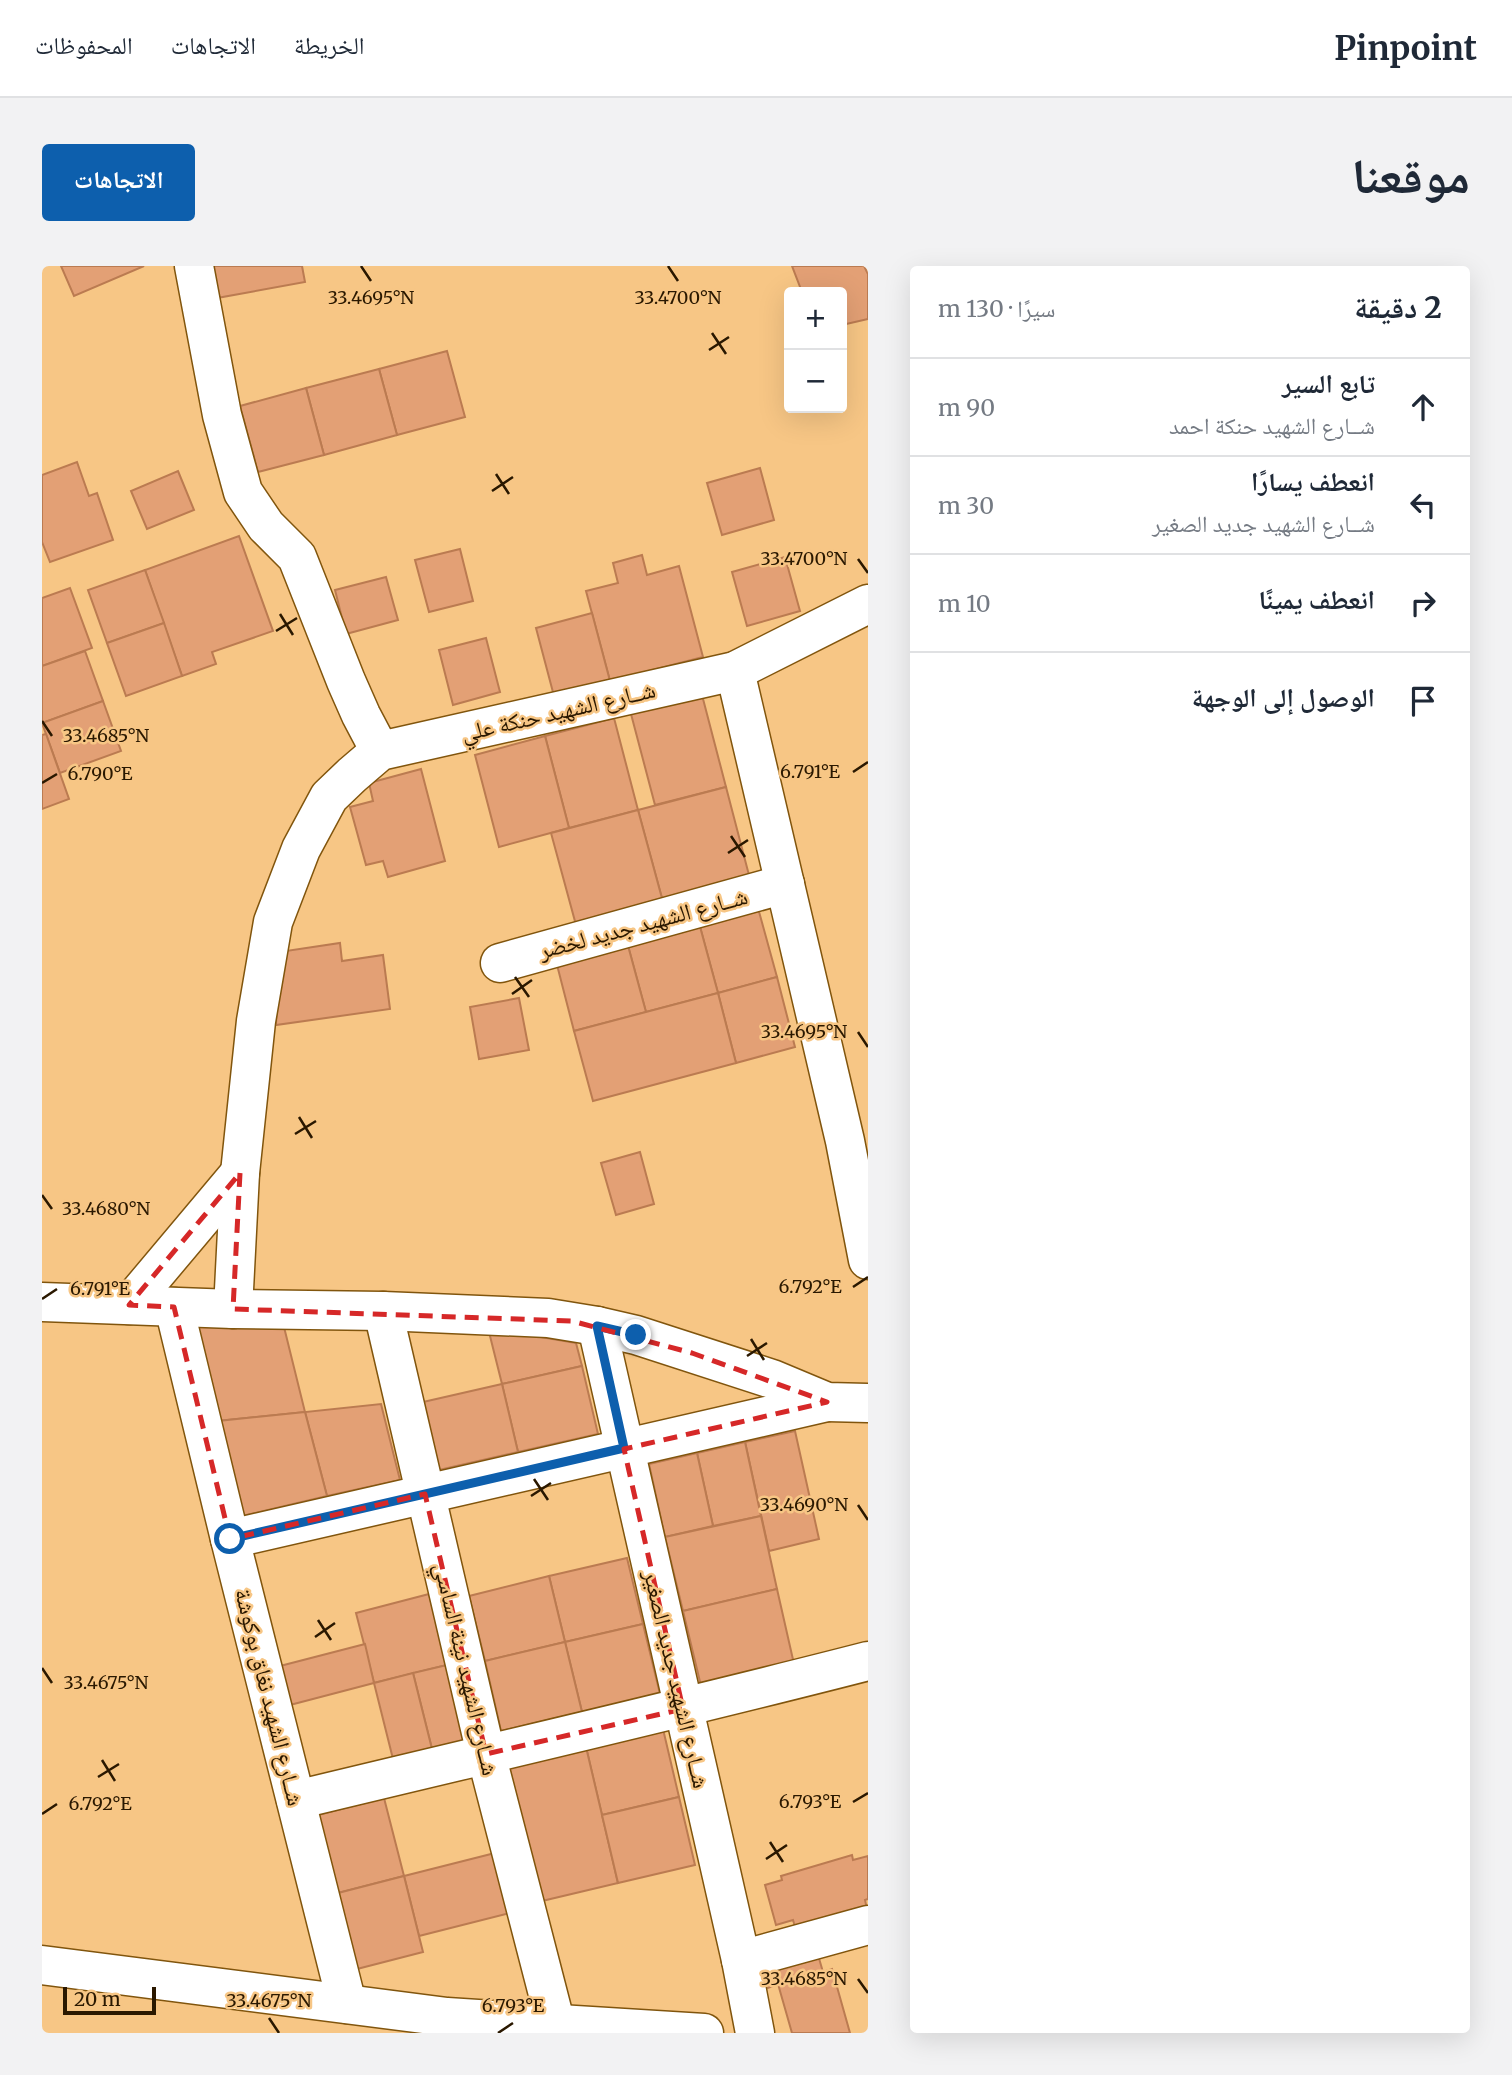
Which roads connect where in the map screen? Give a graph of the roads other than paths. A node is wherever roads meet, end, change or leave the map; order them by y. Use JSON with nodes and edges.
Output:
{"nodes":[{"id":1,"x":194,"y":266,"type":"edge"},
{"id":2,"x":868,"y":604,"type":"edge"},
{"id":3,"x":735,"y":671,"type":"junction"},
{"id":4,"x":380,"y":751,"type":"junction"},
{"id":5,"x":785,"y":884,"type":"junction"},
{"id":6,"x":500,"y":963,"type":"dead end"},
{"id":7,"x":240,"y":1173,"type":"junction"},
{"id":8,"x":868,"y":1260,"type":"edge"},
{"id":9,"x":42,"y":1302,"type":"edge"},
{"id":10,"x":128,"y":1305,"type":"junction"},
{"id":11,"x":174,"y":1307,"type":"junction"},
{"id":12,"x":233,"y":1309,"type":"junction"},
{"id":13,"x":383,"y":1311,"type":"junction"},
{"id":14,"x":597,"y":1326,"type":"junction"},
{"id":15,"x":827,"y":1402,"type":"junction"},
{"id":16,"x":868,"y":1403,"type":"edge"},
{"id":17,"x":624,"y":1448,"type":"junction"},
{"id":18,"x":425,"y":1494,"type":"junction"},
{"id":19,"x":230,"y":1539,"type":"junction"},
{"id":20,"x":868,"y":1661,"type":"edge"},
{"id":21,"x":683,"y":1709,"type":"junction"},
{"id":22,"x":486,"y":1754,"type":"junction"},
{"id":23,"x":296,"y":1800,"type":"junction"},
{"id":24,"x":868,"y":1925,"type":"edge"},
{"id":25,"x":741,"y":1960,"type":"junction"},
{"id":26,"x":42,"y":1965,"type":"edge"},
{"id":27,"x":346,"y":2004,"type":"junction"},
{"id":28,"x":556,"y":2025,"type":"junction"},
{"id":29,"x":704,"y":2033,"type":"edge"},
{"id":30,"x":742,"y":2033,"type":"edge"},
{"id":31,"x":755,"y":2033,"type":"edge"}],
"edges":[{"from":1,"to":4,"type":"street"},
{"from":2,"to":3,"type":"street","name":"شــارع الشهيد حنكة علي"},
{"from":3,"to":4,"type":"street","name":"شــارع الشهيد حنكة علي"},
{"from":3,"to":5,"type":"street"},
{"from":4,"to":7,"type":"street"},
{"from":5,"to":6,"type":"street","name":"شــارع الشهيد جديد لخضر"},
{"from":5,"to":8,"type":"street"},
{"from":7,"to":10,"type":"street"},
{"from":7,"to":12,"type":"street"},
{"from":9,"to":10,"type":"street"},
{"from":10,"to":11,"type":"street"},
{"from":11,"to":12,"type":"street"},
{"from":11,"to":19,"type":"street","name":"شــارع الشهيد نغاق بوكوشة"},
{"from":12,"to":13,"type":"street"},
{"from":13,"to":14,"type":"street"},
{"from":13,"to":18,"type":"street","name":"شــارع الشهيد نينة الساسي"},
{"from":14,"to":15,"type":"street"},
{"from":14,"to":17,"type":"street","name":"شــارع الشهيد جديد الصغير"},
{"from":15,"to":16,"type":"street"},
{"from":15,"to":17,"type":"street"},
{"from":17,"to":18,"type":"street"},
{"from":17,"to":21,"type":"street","name":"شــارع الشهيد جديد الصغير"},
{"from":18,"to":19,"type":"street"},
{"from":18,"to":22,"type":"street","name":"شــارع الشهيد نينة الساسي"},
{"from":19,"to":23,"type":"street","name":"شــارع الشهيد نغاق بوكوشة"},
{"from":20,"to":21,"type":"street"},
{"from":21,"to":22,"type":"street"},
{"from":21,"to":25,"type":"street","name":"شــارع الشهيد جديد الصغير"},
{"from":22,"to":23,"type":"street"},
{"from":22,"to":28,"type":"street","name":"شــارع الشهيد نينة الساسي"},
{"from":23,"to":27,"type":"street","name":"شــارع الشهيد نغاق بوكوشة"},
{"from":24,"to":25,"type":"street"},
{"from":25,"to":31,"type":"street","name":"شــارع الشهيد جديد الصغير"},
{"from":26,"to":27,"type":"street"},
{"from":27,"to":28,"type":"street"},
{"from":28,"to":29,"type":"street"},
{"from":30,"to":31,"type":"street"}]}
